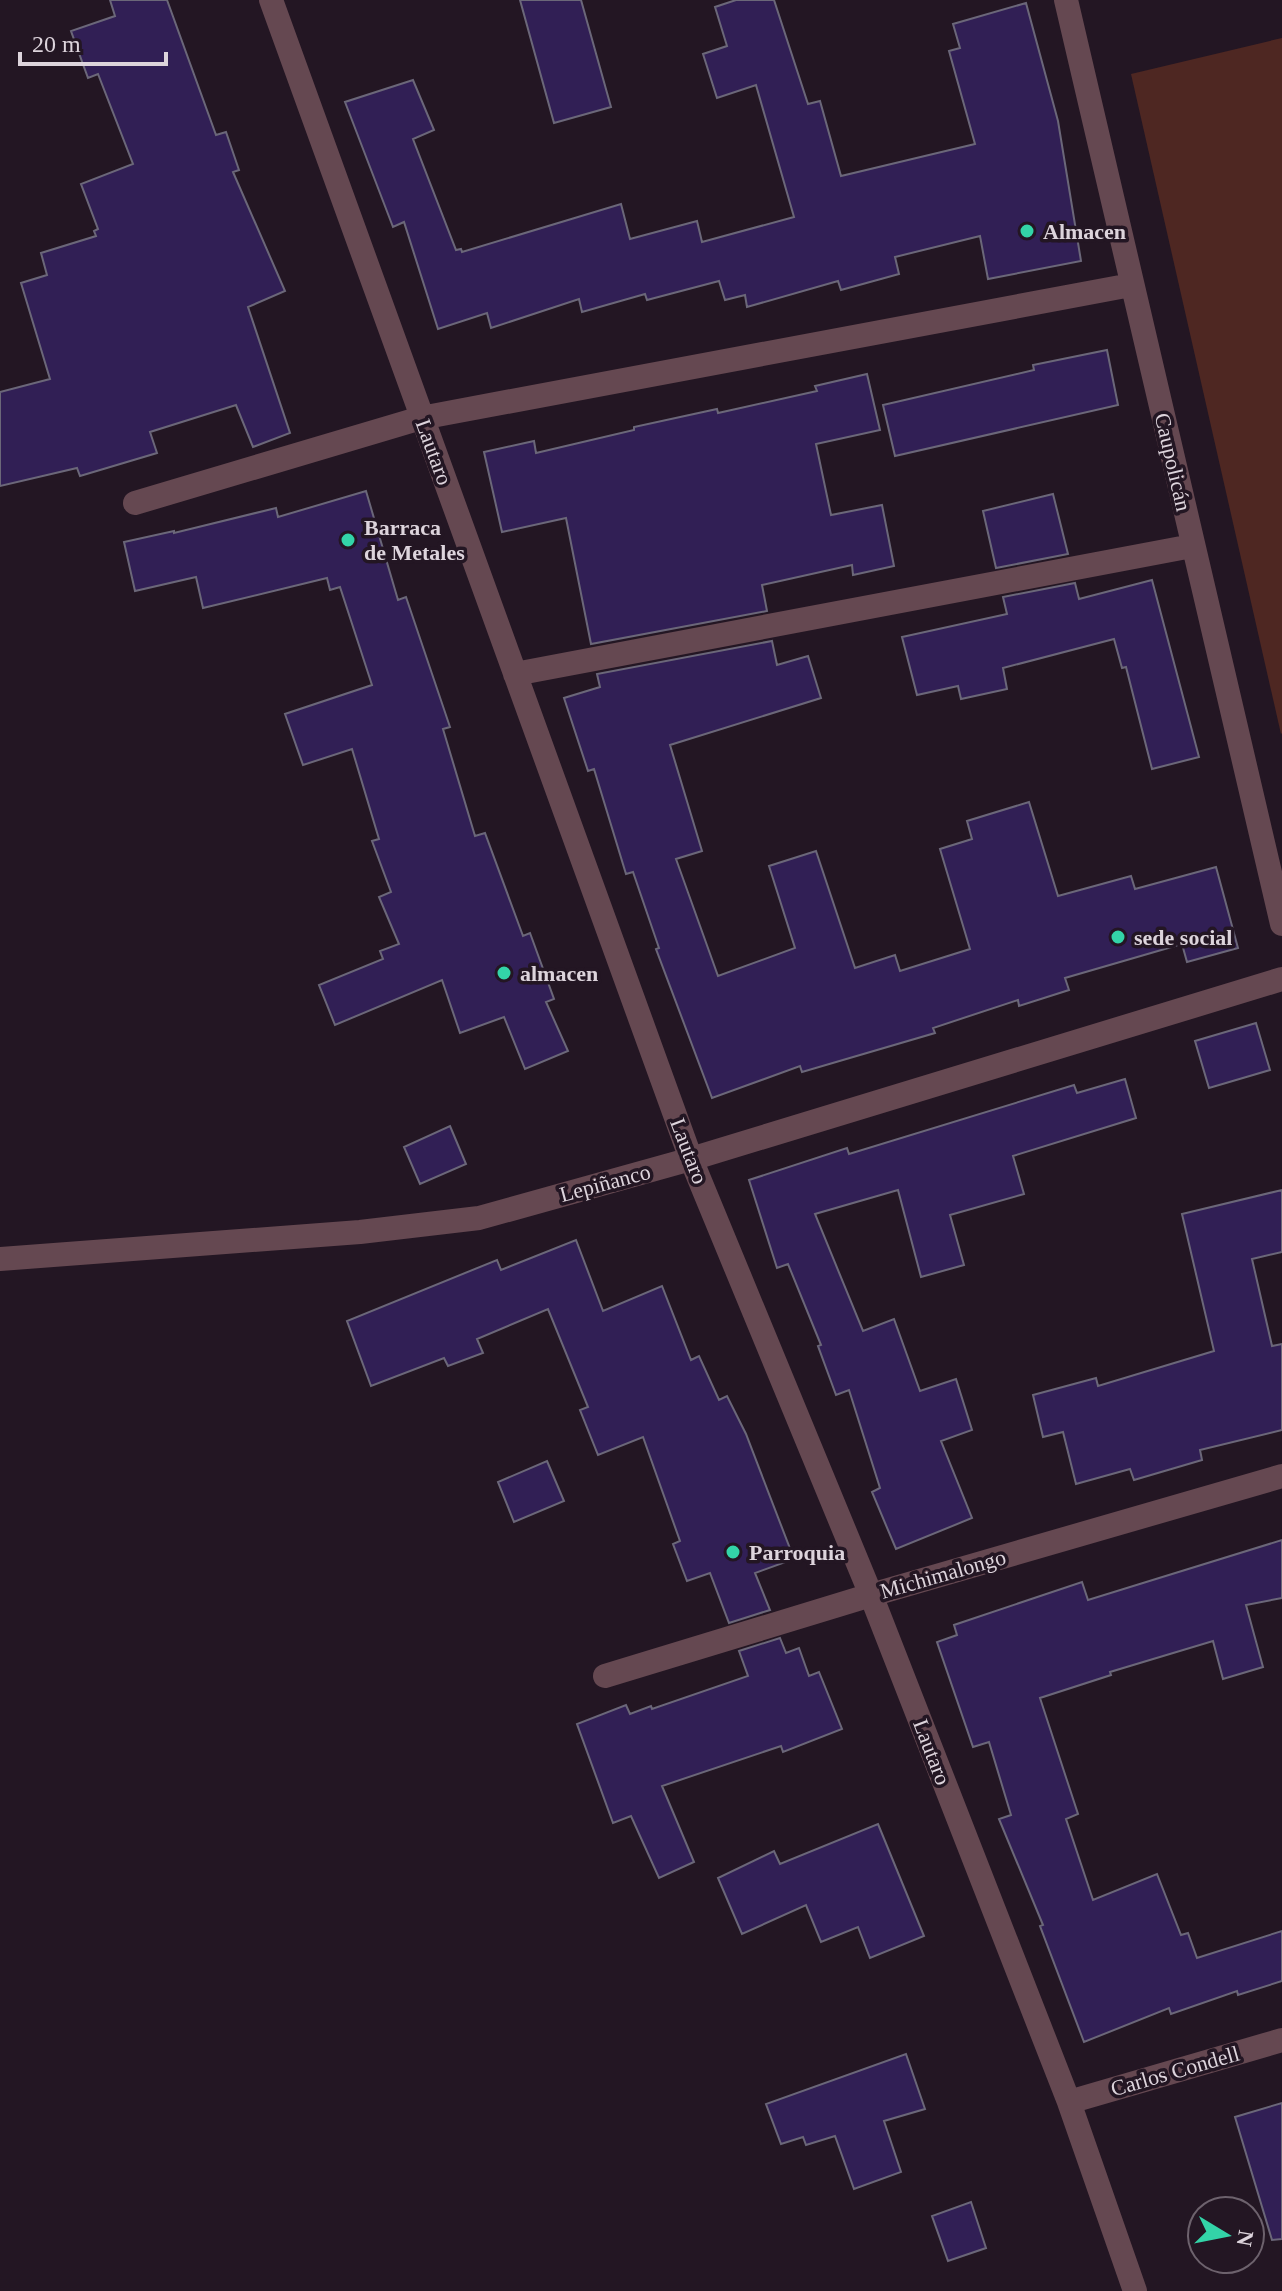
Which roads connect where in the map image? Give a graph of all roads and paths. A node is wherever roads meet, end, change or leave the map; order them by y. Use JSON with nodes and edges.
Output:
{"nodes":[{"id":1,"x":271,"y":0,"type":"edge"},
{"id":2,"x":1066,"y":0,"type":"edge"},
{"id":3,"x":1131,"y":285,"type":"junction"},
{"id":4,"x":421,"y":418,"type":"junction"},
{"id":5,"x":135,"y":503,"type":"dead end"},
{"id":6,"x":1192,"y":546,"type":"junction"},
{"id":7,"x":515,"y":674,"type":"junction"},
{"id":8,"x":1282,"y":924,"type":"edge"},
{"id":9,"x":1282,"y":979,"type":"edge"},
{"id":10,"x":691,"y":1159,"type":"junction"},
{"id":11,"x":0,"y":1259,"type":"edge"},
{"id":12,"x":1282,"y":1476,"type":"edge"},
{"id":13,"x":871,"y":1595,"type":"junction"},
{"id":14,"x":605,"y":1676,"type":"dead end"},
{"id":15,"x":1282,"y":2040,"type":"edge"},
{"id":16,"x":1069,"y":2102,"type":"junction"},
{"id":17,"x":1135,"y":2291,"type":"edge"}],
"edges":[{"from":1,"to":4,"type":"street","name":"Lautaro"},
{"from":2,"to":3,"type":"street","name":"Caupolicán"},
{"from":3,"to":4,"type":"street"},
{"from":3,"to":6,"type":"street","name":"Caupolicán"},
{"from":4,"to":5,"type":"street"},
{"from":4,"to":7,"type":"street","name":"Lautaro"},
{"from":6,"to":7,"type":"street"},
{"from":6,"to":8,"type":"street","name":"Caupolicán"},
{"from":7,"to":10,"type":"street","name":"Lautaro"},
{"from":9,"to":10,"type":"street","name":"Lepiñanco"},
{"from":10,"to":11,"type":"street","name":"Lepiñanco"},
{"from":10,"to":13,"type":"street","name":"Lautaro"},
{"from":12,"to":13,"type":"street","name":"Michimalongo"},
{"from":13,"to":14,"type":"street","name":"Michimalongo"},
{"from":13,"to":16,"type":"street","name":"Lautaro"},
{"from":15,"to":16,"type":"street","name":"Carlos Condell"},
{"from":16,"to":17,"type":"street","name":"Lautaro"}]}
